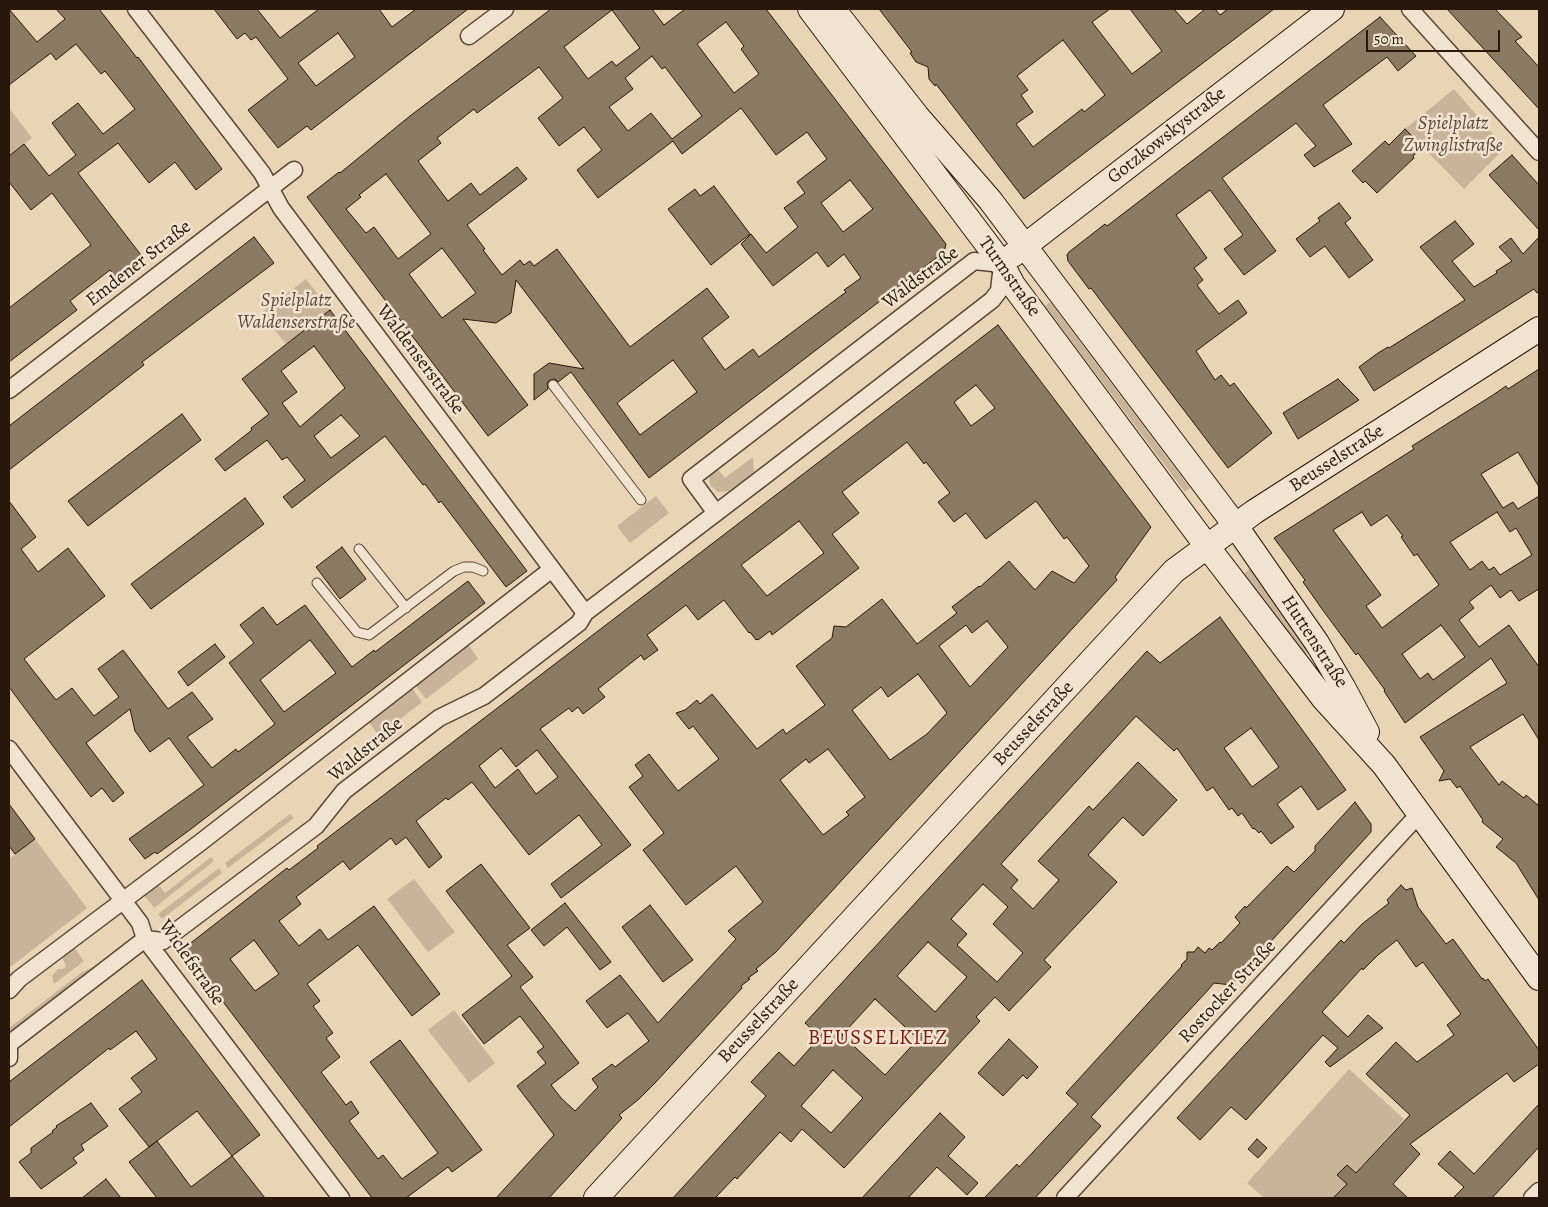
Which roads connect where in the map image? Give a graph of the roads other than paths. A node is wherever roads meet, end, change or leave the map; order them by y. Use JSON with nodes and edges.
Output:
{"nodes":[{"id":1,"x":136,"y":9,"type":"edge"},
{"id":2,"x":505,"y":9,"type":"edge"},
{"id":3,"x":810,"y":9,"type":"edge"},
{"id":4,"x":833,"y":9,"type":"edge"},
{"id":5,"x":1332,"y":9,"type":"edge"},
{"id":6,"x":1410,"y":9,"type":"edge"},
{"id":7,"x":469,"y":36,"type":"dead end"},
{"id":8,"x":920,"y":137,"type":"junction"},
{"id":9,"x":1539,"y":152,"type":"edge"},
{"id":10,"x":294,"y":170,"type":"dead end"},
{"id":11,"x":270,"y":189,"type":"junction"},
{"id":12,"x":1025,"y":246,"type":"junction"},
{"id":13,"x":1002,"y":264,"type":"junction"},
{"id":14,"x":1539,"y":329,"type":"edge"},
{"id":15,"x":553,"y":385,"type":"dead end"},
{"id":16,"x":9,"y":390,"type":"edge"},
{"id":17,"x":641,"y":500,"type":"dead end"},
{"id":18,"x":716,"y":512,"type":"junction"},
{"id":19,"x":1235,"y":524,"type":"junction"},
{"id":20,"x":1206,"y":546,"type":"junction"},
{"id":21,"x":359,"y":549,"type":"dead end"},
{"id":22,"x":552,"y":569,"type":"junction"},
{"id":23,"x":483,"y":572,"type":"dead end"},
{"id":24,"x":318,"y":583,"type":"dead end"},
{"id":25,"x":406,"y":608,"type":"junction"},
{"id":26,"x":585,"y":613,"type":"junction"},
{"id":27,"x":9,"y":749,"type":"edge"},
{"id":28,"x":1384,"y":765,"type":"junction"},
{"id":29,"x":1420,"y":813,"type":"junction"},
{"id":30,"x":122,"y":901,"type":"junction"},
{"id":31,"x":146,"y":939,"type":"junction"},
{"id":32,"x":1539,"y":978,"type":"edge"},
{"id":33,"x":9,"y":990,"type":"edge"},
{"id":34,"x":9,"y":1058,"type":"edge"},
{"id":35,"x":1539,"y":1191,"type":"edge"},
{"id":36,"x":341,"y":1198,"type":"edge"},
{"id":37,"x":596,"y":1198,"type":"edge"},
{"id":38,"x":1065,"y":1198,"type":"edge"},
{"id":39,"x":1532,"y":1198,"type":"edge"}],
"edges":[{"from":1,"to":11,"type":"street","name":"Waldenserstraße"},
{"from":2,"to":7,"type":"street"},
{"from":3,"to":8,"type":"main road","name":"Turmstraße"},
{"from":4,"to":8,"type":"main road","name":"Turmstraße"},
{"from":5,"to":12,"type":"main road","name":"Gotzkowskystraße"},
{"from":6,"to":9,"type":"street"},
{"from":8,"to":12,"type":"main road","name":"Turmstraße"},
{"from":8,"to":13,"type":"main road","name":"Turmstraße"},
{"from":10,"to":11,"type":"street","name":"Emdener Straße"},
{"from":11,"to":16,"type":"street","name":"Emdener Straße"},
{"from":11,"to":22,"type":"street","name":"Waldenserstraße"},
{"from":12,"to":13,"type":"main road","name":"Gotzkowskystraße"},
{"from":12,"to":19,"type":"main road","name":"Turmstraße"},
{"from":13,"to":18,"type":"street","name":"Waldstraße"},
{"from":13,"to":18,"type":"street","name":"Waldstraße"},
{"from":13,"to":20,"type":"main road","name":"Turmstraße"},
{"from":14,"to":19,"type":"main road","name":"Beusselstraße"},
{"from":15,"to":17,"type":"lane"},
{"from":18,"to":26,"type":"street","name":"Waldstraße"},
{"from":19,"to":20,"type":"main road","name":"Beusselstraße"},
{"from":19,"to":28,"type":"main road","name":"Huttenstraße"},
{"from":20,"to":28,"type":"main road","name":"Huttenstraße"},
{"from":20,"to":37,"type":"main road","name":"Beusselstraße"},
{"from":21,"to":25,"type":"lane"},
{"from":22,"to":26,"type":"street","name":"Waldenserstraße"},
{"from":22,"to":30,"type":"street","name":"Waldstraße"},
{"from":23,"to":25,"type":"lane"},
{"from":24,"to":25,"type":"lane"},
{"from":26,"to":31,"type":"street","name":"Waldstraße"},
{"from":27,"to":30,"type":"street","name":"Wiclefstraße"},
{"from":28,"to":29,"type":"main road","name":"Huttenstraße"},
{"from":29,"to":32,"type":"main road","name":"Huttenstraße"},
{"from":29,"to":38,"type":"street","name":"Rostocker Straße"},
{"from":30,"to":31,"type":"street","name":"Wiclefstraße"},
{"from":30,"to":33,"type":"street","name":"Waldstraße"},
{"from":31,"to":34,"type":"street"},
{"from":31,"to":36,"type":"street","name":"Wiclefstraße"},
{"from":35,"to":39,"type":"street"}]}
